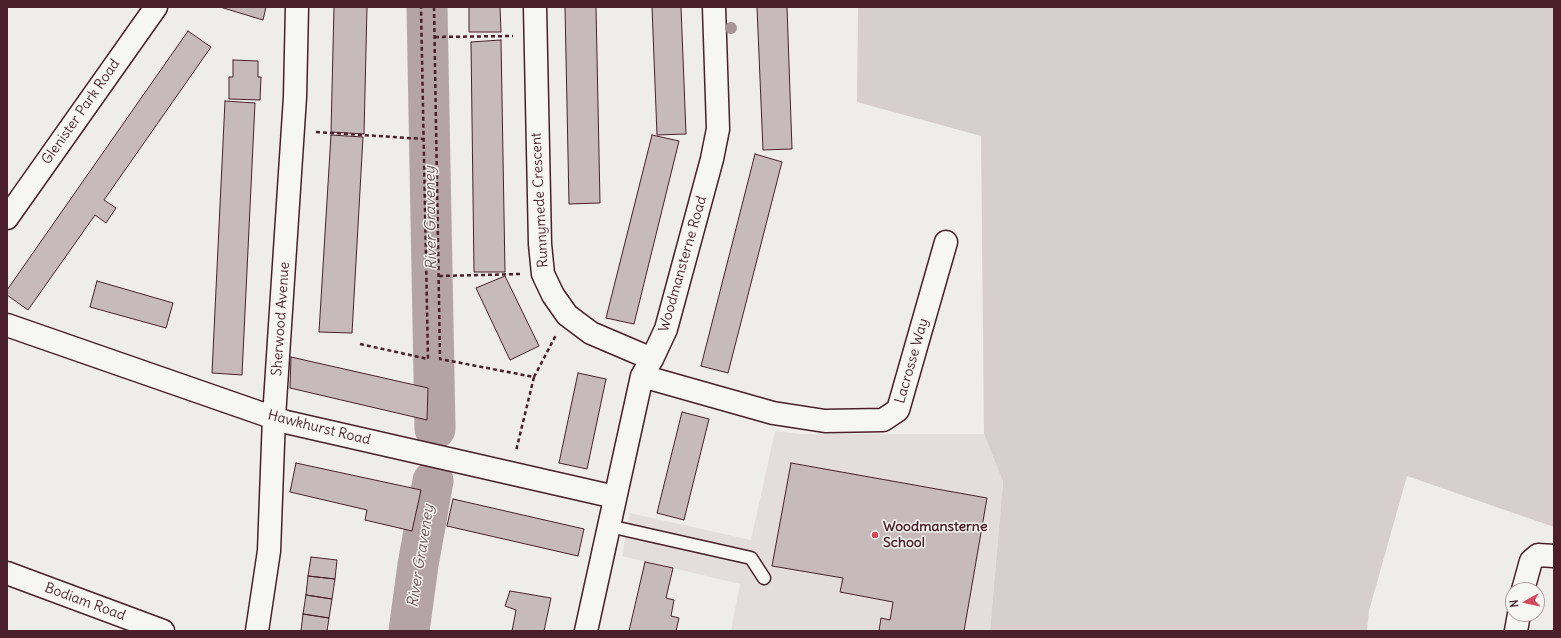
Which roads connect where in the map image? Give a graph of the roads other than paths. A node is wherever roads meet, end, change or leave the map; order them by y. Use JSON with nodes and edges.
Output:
{"nodes":[{"id":1,"x":156,"y":7,"type":"edge"},
{"id":2,"x":297,"y":7,"type":"edge"},
{"id":3,"x":534,"y":7,"type":"edge"},
{"id":4,"x":714,"y":7,"type":"edge"},
{"id":5,"x":7,"y":218,"type":"edge"},
{"id":6,"x":946,"y":242,"type":"dead end"},
{"id":7,"x":7,"y":325,"type":"edge"},
{"id":8,"x":647,"y":367,"type":"junction"},
{"id":9,"x":274,"y":417,"type":"junction"},
{"id":10,"x":615,"y":496,"type":"junction"},
{"id":11,"x":609,"y":526,"type":"junction"},
{"id":12,"x":1554,"y":556,"type":"edge"},
{"id":13,"x":7,"y":573,"type":"edge"},
{"id":14,"x":764,"y":578,"type":"dead end"},
{"id":15,"x":1525,"y":582,"type":"edge"},
{"id":16,"x":163,"y":631,"type":"edge"},
{"id":17,"x":257,"y":631,"type":"edge"},
{"id":18,"x":586,"y":631,"type":"edge"}],
"edges":[{"from":1,"to":5,"type":"street","name":"Glenister Park Road"},
{"from":2,"to":9,"type":"street","name":"Sherwood Avenue"},
{"from":3,"to":8,"type":"street","name":"Runnymede Crescent"},
{"from":4,"to":8,"type":"street","name":"Woodmansterne Road"},
{"from":6,"to":8,"type":"street","name":"Lacrosse Way"},
{"from":7,"to":9,"type":"street","name":"Hawkhurst Road"},
{"from":8,"to":10,"type":"street","name":"Woodmansterne Road"},
{"from":9,"to":10,"type":"street","name":"Hawkhurst Road"},
{"from":9,"to":17,"type":"street","name":"Sherwood Avenue"},
{"from":10,"to":11,"type":"street","name":"Woodmansterne Road"},
{"from":11,"to":14,"type":"lane"},
{"from":11,"to":18,"type":"street","name":"Woodmansterne Road"},
{"from":12,"to":15,"type":"street"},
{"from":13,"to":16,"type":"street","name":"Bodiam Road"}]}
